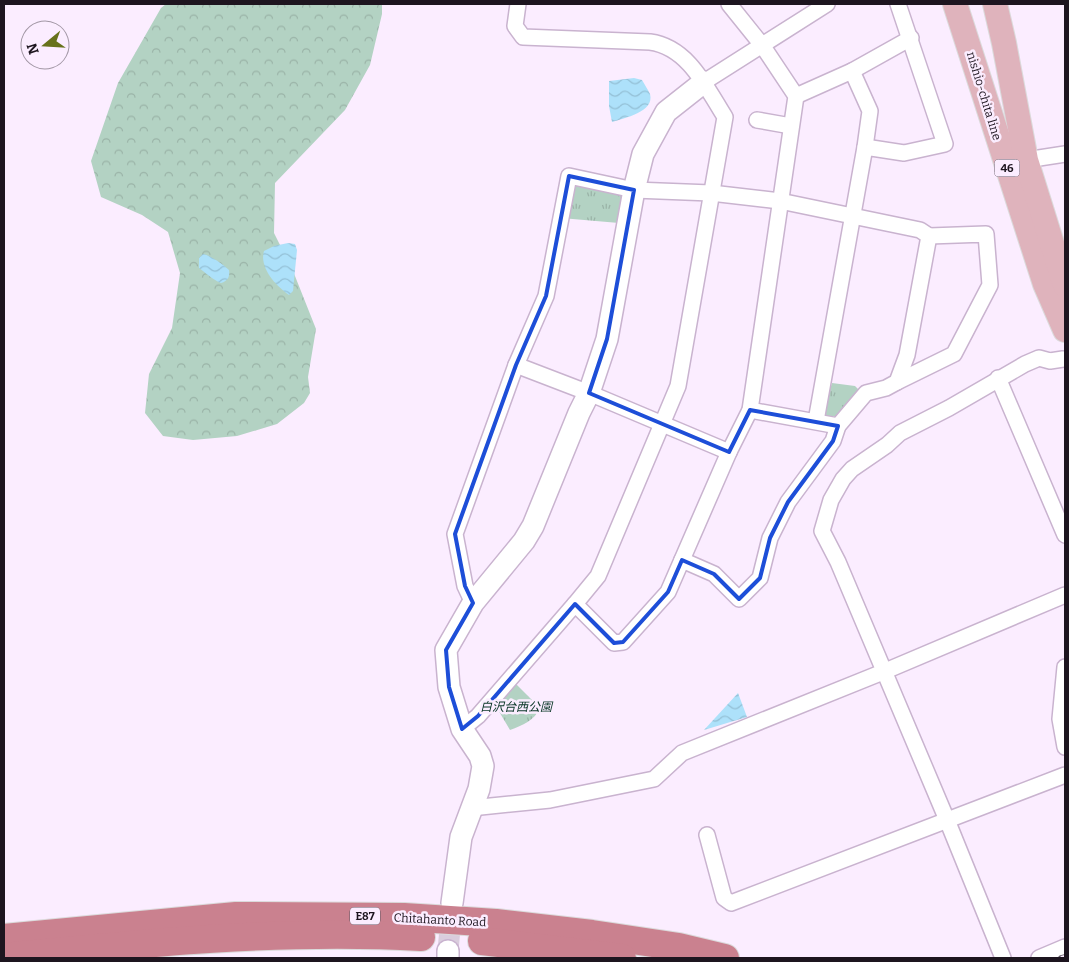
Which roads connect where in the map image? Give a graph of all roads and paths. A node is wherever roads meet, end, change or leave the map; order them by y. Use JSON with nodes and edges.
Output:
{"nodes":[{"id":1,"x":518,"y":4,"type":"edge"},
{"id":2,"x":729,"y":4,"type":"edge"},
{"id":3,"x":827,"y":4,"type":"edge"},
{"id":4,"x":898,"y":4,"type":"edge"},
{"id":5,"x":955,"y":4,"type":"edge"},
{"id":6,"x":995,"y":4,"type":"edge"},
{"id":7,"x":911,"y":38,"type":"junction"},
{"id":8,"x":762,"y":45,"type":"junction"},
{"id":9,"x":852,"y":71,"type":"junction"},
{"id":10,"x":704,"y":82,"type":"junction"},
{"id":11,"x":796,"y":96,"type":"junction"},
{"id":12,"x":757,"y":120,"type":"dead end"},
{"id":13,"x":791,"y":126,"type":"junction"},
{"id":14,"x":864,"y":147,"type":"junction"},
{"id":15,"x":1065,"y":154,"type":"edge"},
{"id":16,"x":1026,"y":160,"type":"junction"},
{"id":17,"x":634,"y":190,"type":"junction"},
{"id":18,"x":711,"y":193,"type":"junction"},
{"id":19,"x":780,"y":201,"type":"junction"},
{"id":20,"x":853,"y":217,"type":"junction"},
{"id":21,"x":929,"y":236,"type":"junction"},
{"id":22,"x":1065,"y":284,"type":"edge"},
{"id":23,"x":1065,"y":330,"type":"edge"},
{"id":24,"x":1063,"y":359,"type":"dead end"},
{"id":25,"x":516,"y":365,"type":"junction"},
{"id":26,"x":998,"y":378,"type":"junction"},
{"id":27,"x":897,"y":382,"type":"junction"},
{"id":28,"x":589,"y":393,"type":"junction"},
{"id":29,"x":750,"y":410,"type":"junction"},
{"id":30,"x":816,"y":421,"type":"junction"},
{"id":31,"x":663,"y":424,"type":"junction"},
{"id":32,"x":838,"y":426,"type":"junction"},
{"id":33,"x":729,"y":452,"type":"junction"},
{"id":34,"x":1065,"y":535,"type":"edge"},
{"id":35,"x":682,"y":560,"type":"junction"},
{"id":36,"x":1065,"y":595,"type":"edge"},
{"id":37,"x":473,"y":603,"type":"junction"},
{"id":38,"x":575,"y":604,"type":"junction"},
{"id":39,"x":1065,"y":667,"type":"edge"},
{"id":40,"x":883,"y":672,"type":"junction"},
{"id":41,"x":462,"y":729,"type":"junction"},
{"id":42,"x":1065,"y":747,"type":"edge"},
{"id":43,"x":1065,"y":775,"type":"edge"},
{"id":44,"x":471,"y":808,"type":"junction"},
{"id":45,"x":947,"y":820,"type":"junction"},
{"id":46,"x":707,"y":835,"type":"dead end"},
{"id":47,"x":452,"y":903,"type":"tunnel mouth"},
{"id":48,"x":4,"y":938,"type":"edge"},
{"id":49,"x":1065,"y":947,"type":"edge"},
{"id":50,"x":4,"y":957,"type":"edge"},
{"id":51,"x":622,"y":958,"type":"edge"},
{"id":52,"x":724,"y":958,"type":"edge"},
{"id":53,"x":1003,"y":958,"type":"edge"},
{"id":54,"x":1039,"y":958,"type":"edge"}],
"edges":[{"from":1,"to":10,"type":"street"},
{"from":2,"to":8,"type":"street"},
{"from":3,"to":8,"type":"street"},
{"from":4,"to":7,"type":"street"},
{"from":5,"to":23,"type":"main road","name":"nishio-chita line","number":"46"},
{"from":6,"to":16,"type":"main road","name":"nishio-chita line","number":"46"},
{"from":7,"to":9,"type":"street"},
{"from":7,"to":14,"type":"street"},
{"from":8,"to":10,"type":"street"},
{"from":8,"to":11,"type":"street"},
{"from":9,"to":11,"type":"street"},
{"from":9,"to":14,"type":"street"},
{"from":10,"to":17,"type":"street"},
{"from":10,"to":18,"type":"street"},
{"from":11,"to":13,"type":"street"},
{"from":12,"to":13,"type":"street"},
{"from":13,"to":19,"type":"street"},
{"from":14,"to":20,"type":"street"},
{"from":15,"to":16,"type":"street"},
{"from":16,"to":22,"type":"main road","name":"nishio-chita line","number":"46"},
{"from":17,"to":18,"type":"street"},
{"from":17,"to":25,"type":"street"},
{"from":17,"to":28,"type":"street"},
{"from":18,"to":19,"type":"street"},
{"from":18,"to":31,"type":"street"},
{"from":19,"to":20,"type":"street"},
{"from":19,"to":29,"type":"street"},
{"from":20,"to":21,"type":"street"},
{"from":20,"to":30,"type":"street"},
{"from":21,"to":27,"type":"street"},
{"from":21,"to":27,"type":"street"},
{"from":24,"to":26,"type":"street"},
{"from":25,"to":28,"type":"street"},
{"from":25,"to":37,"type":"street"},
{"from":26,"to":34,"type":"street"},
{"from":26,"to":40,"type":"street"},
{"from":27,"to":32,"type":"street"},
{"from":28,"to":31,"type":"street"},
{"from":28,"to":37,"type":"street"},
{"from":29,"to":30,"type":"street"},
{"from":29,"to":33,"type":"street"},
{"from":30,"to":32,"type":"street"},
{"from":31,"to":33,"type":"street"},
{"from":31,"to":38,"type":"street"},
{"from":32,"to":35,"type":"street"},
{"from":33,"to":35,"type":"street"},
{"from":35,"to":38,"type":"street"},
{"from":36,"to":40,"type":"street"},
{"from":37,"to":41,"type":"street"},
{"from":38,"to":41,"type":"street"},
{"from":39,"to":42,"type":"street"},
{"from":40,"to":44,"type":"street"},
{"from":40,"to":45,"type":"street"},
{"from":41,"to":44,"type":"street"},
{"from":43,"to":45,"type":"street"},
{"from":44,"to":47,"type":"street"},
{"from":45,"to":46,"type":"street"},
{"from":45,"to":53,"type":"street"},
{"from":48,"to":52,"type":"highway","name":"Chitahanto Road","number":"E87"},
{"from":49,"to":54,"type":"street"},
{"from":50,"to":51,"type":"highway","name":"Chitahanto Road","number":"E87"}]}
